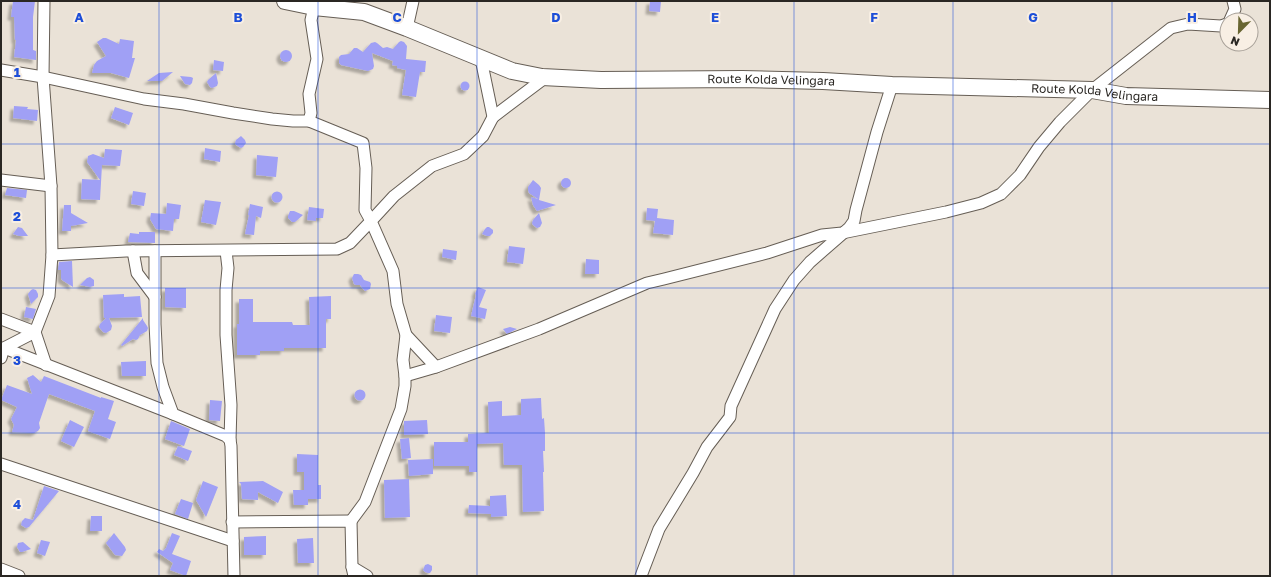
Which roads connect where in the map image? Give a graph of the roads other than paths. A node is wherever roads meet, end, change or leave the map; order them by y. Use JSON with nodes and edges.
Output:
{"nodes":[{"id":1,"x":44,"y":1,"type":"edge"},
{"id":2,"x":285,"y":1,"type":"edge"},
{"id":3,"x":413,"y":1,"type":"edge"},
{"id":4,"x":1233,"y":1,"type":"edge"},
{"id":5,"x":314,"y":7,"type":"junction"},
{"id":6,"x":1234,"y":12,"type":"edge"},
{"id":7,"x":1219,"y":26,"type":"edge"},
{"id":8,"x":407,"y":28,"type":"junction"},
{"id":9,"x":481,"y":58,"type":"junction"},
{"id":10,"x":1,"y":70,"type":"edge"},
{"id":11,"x":43,"y":77,"type":"junction"},
{"id":12,"x":546,"y":77,"type":"junction"},
{"id":13,"x":892,"y":85,"type":"junction"},
{"id":14,"x":1092,"y":90,"type":"junction"},
{"id":15,"x":1270,"y":100,"type":"edge"},
{"id":16,"x":493,"y":117,"type":"junction"},
{"id":17,"x":309,"y":121,"type":"junction"},
{"id":18,"x":1,"y":180,"type":"edge"},
{"id":19,"x":51,"y":186,"type":"junction"},
{"id":20,"x":371,"y":221,"type":"junction"},
{"id":21,"x":842,"y":233,"type":"junction"},
{"id":22,"x":226,"y":250,"type":"junction"},
{"id":23,"x":133,"y":251,"type":"junction"},
{"id":24,"x":155,"y":251,"type":"junction"},
{"id":25,"x":52,"y":255,"type":"junction"},
{"id":26,"x":155,"y":297,"type":"junction"},
{"id":27,"x":1,"y":319,"type":"edge"},
{"id":28,"x":35,"y":332,"type":"junction"},
{"id":29,"x":406,"y":335,"type":"junction"},
{"id":30,"x":3,"y":353,"type":"edge"},
{"id":31,"x":46,"y":365,"type":"junction"},
{"id":32,"x":436,"y":367,"type":"junction"},
{"id":33,"x":405,"y":376,"type":"junction"},
{"id":34,"x":174,"y":414,"type":"junction"},
{"id":35,"x":230,"y":440,"type":"junction"},
{"id":36,"x":1,"y":464,"type":"edge"},
{"id":37,"x":351,"y":521,"type":"junction"},
{"id":38,"x":232,"y":522,"type":"junction"},
{"id":39,"x":233,"y":541,"type":"junction"},
{"id":40,"x":1,"y":569,"type":"edge"},
{"id":41,"x":353,"y":572,"type":"edge"},
{"id":42,"x":19,"y":576,"type":"edge"},
{"id":43,"x":234,"y":576,"type":"edge"},
{"id":44,"x":366,"y":576,"type":"edge"},
{"id":45,"x":641,"y":576,"type":"edge"}],
"edges":[{"from":1,"to":11,"type":"street"},
{"from":2,"to":5,"type":"main road","name":"Route Kolda Velingara"},
{"from":3,"to":8,"type":"street"},
{"from":4,"to":6,"type":"street"},
{"from":5,"to":8,"type":"main road","name":"Route Kolda Velingara"},
{"from":5,"to":17,"type":"street"},
{"from":7,"to":14,"type":"street"},
{"from":8,"to":9,"type":"main road","name":"Route Kolda Velingara"},
{"from":9,"to":12,"type":"main road","name":"Route Kolda Velingara"},
{"from":9,"to":16,"type":"street"},
{"from":10,"to":11,"type":"street"},
{"from":11,"to":17,"type":"street"},
{"from":11,"to":19,"type":"street"},
{"from":12,"to":13,"type":"main road","name":"Route Kolda Velingara"},
{"from":12,"to":16,"type":"street"},
{"from":13,"to":14,"type":"main road","name":"Route Kolda Velingara"},
{"from":13,"to":21,"type":"street"},
{"from":14,"to":15,"type":"main road","name":"Route Kolda Velingara"},
{"from":14,"to":21,"type":"street"},
{"from":16,"to":20,"type":"street"},
{"from":17,"to":20,"type":"street"},
{"from":18,"to":19,"type":"street"},
{"from":19,"to":25,"type":"street"},
{"from":20,"to":22,"type":"street"},
{"from":20,"to":29,"type":"street"},
{"from":21,"to":32,"type":"street"},
{"from":21,"to":45,"type":"street"},
{"from":22,"to":24,"type":"street"},
{"from":22,"to":35,"type":"street"},
{"from":23,"to":24,"type":"street"},
{"from":23,"to":25,"type":"street"},
{"from":23,"to":26,"type":"street"},
{"from":24,"to":26,"type":"street"},
{"from":25,"to":28,"type":"street"},
{"from":26,"to":34,"type":"street"},
{"from":27,"to":28,"type":"street"},
{"from":28,"to":30,"type":"street"},
{"from":28,"to":31,"type":"street"},
{"from":29,"to":32,"type":"street"},
{"from":29,"to":33,"type":"street"},
{"from":30,"to":31,"type":"street"},
{"from":31,"to":34,"type":"street"},
{"from":32,"to":33,"type":"street"},
{"from":33,"to":37,"type":"street"},
{"from":34,"to":35,"type":"street"},
{"from":35,"to":38,"type":"street"},
{"from":36,"to":39,"type":"street"},
{"from":37,"to":38,"type":"street"},
{"from":37,"to":41,"type":"street"},
{"from":38,"to":39,"type":"street"},
{"from":39,"to":43,"type":"street"},
{"from":40,"to":42,"type":"street"},
{"from":41,"to":44,"type":"street"}]}
